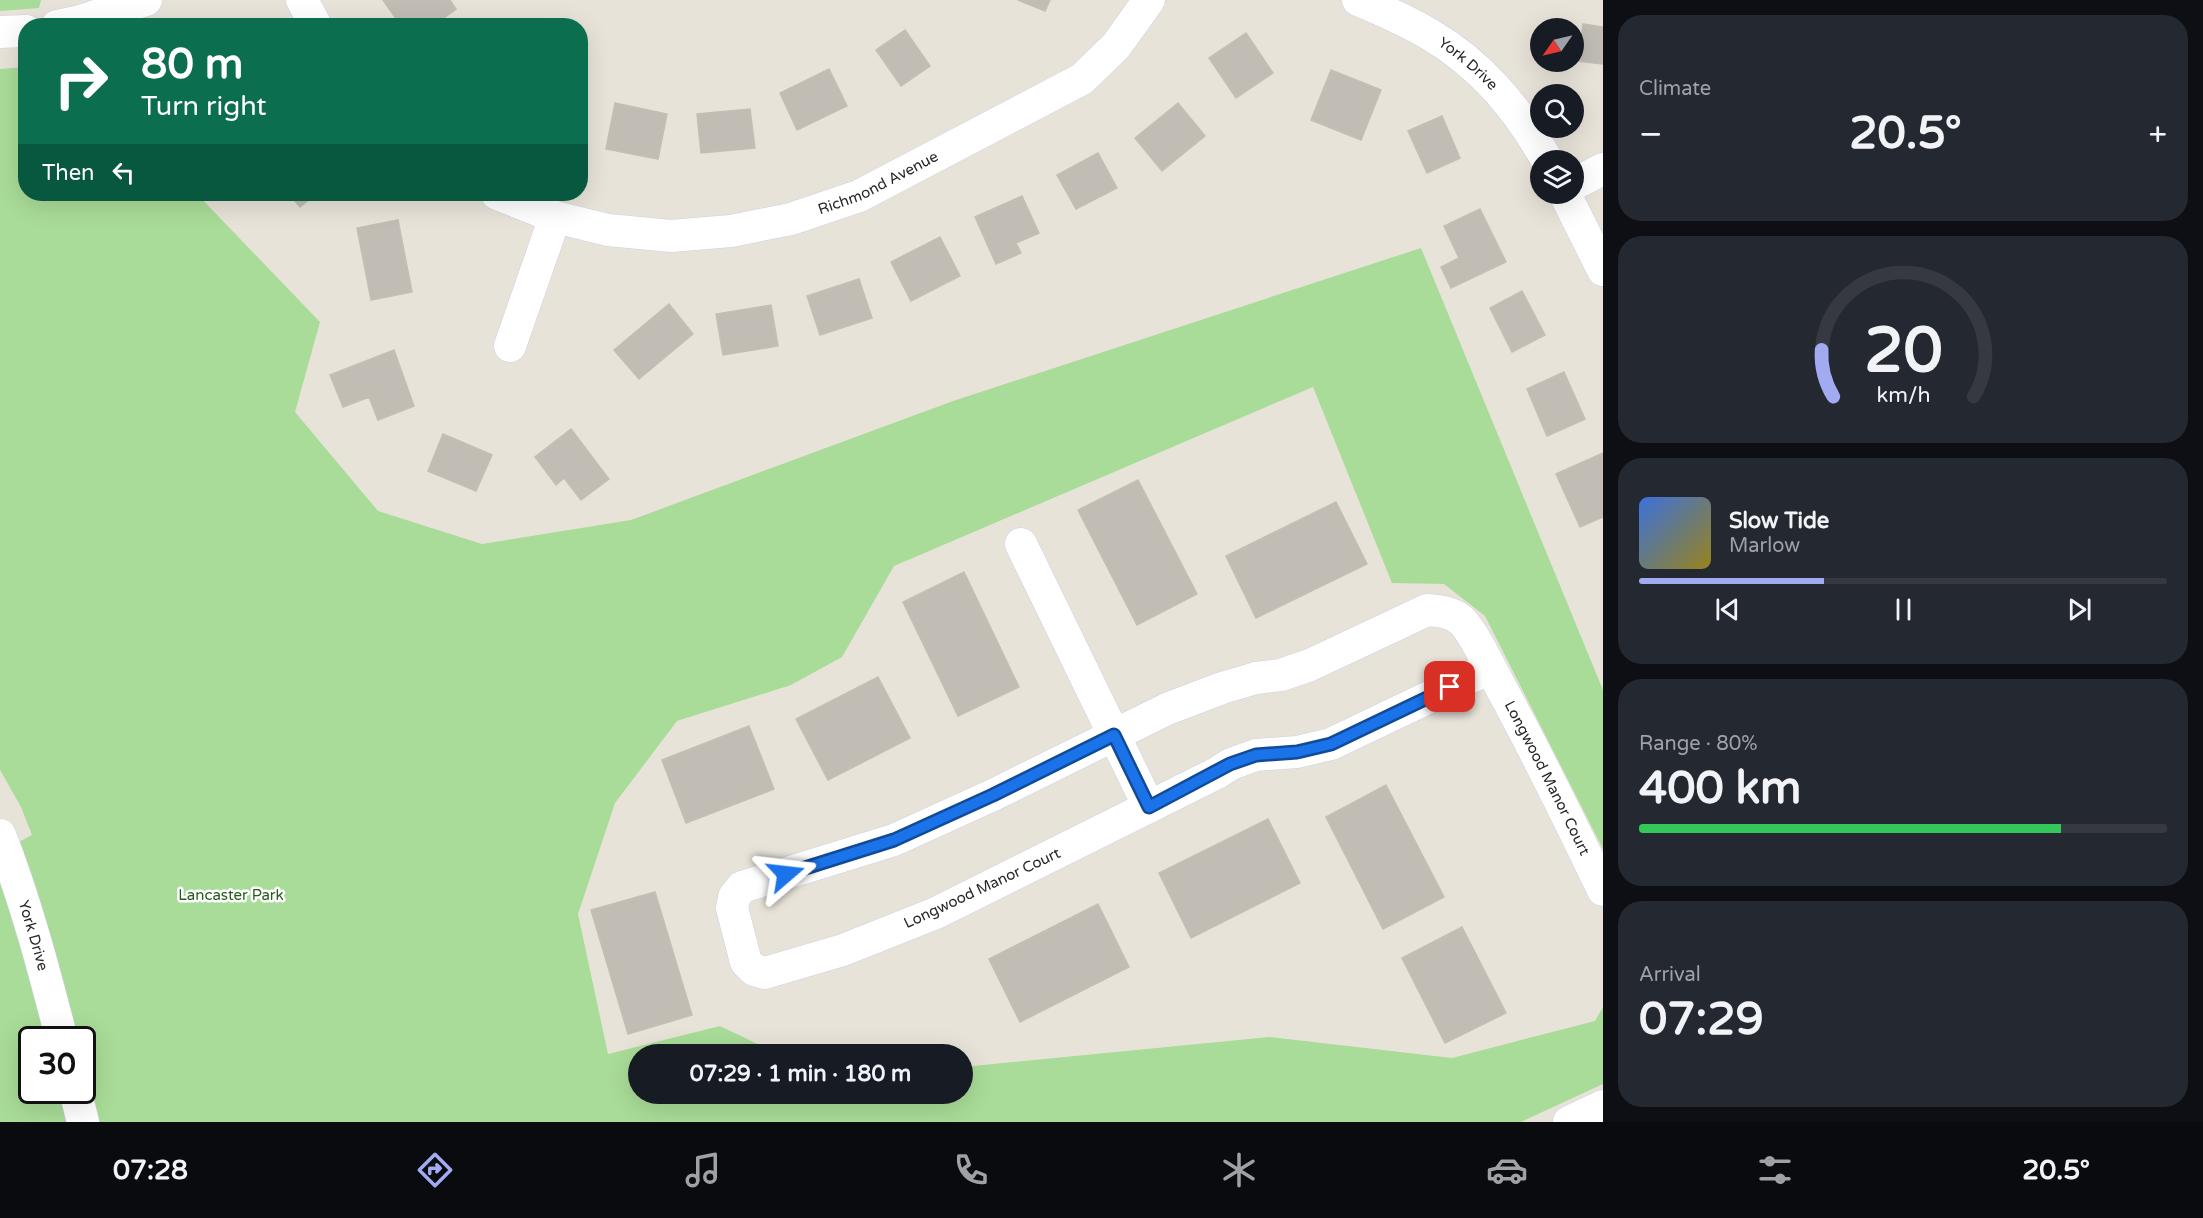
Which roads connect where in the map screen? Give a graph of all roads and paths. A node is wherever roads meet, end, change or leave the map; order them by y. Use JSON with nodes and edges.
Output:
{"nodes":[{"id":1,"x":146,"y":0,"type":"edge"},
{"id":2,"x":303,"y":0,"type":"edge"},
{"id":3,"x":1149,"y":0,"type":"edge"},
{"id":4,"x":1358,"y":0,"type":"edge"},
{"id":5,"x":90,"y":18,"type":"edge"},
{"id":6,"x":312,"y":18,"type":"edge"},
{"id":7,"x":18,"y":31,"type":"edge"},
{"id":8,"x":0,"y":32,"type":"edge"},
{"id":9,"x":1541,"y":150,"type":"edge"},
{"id":10,"x":1603,"y":170,"type":"edge"},
{"id":11,"x":1584,"y":179,"type":"edge"},
{"id":12,"x":515,"y":201,"type":"edge"},
{"id":13,"x":1570,"y":204,"type":"edge"},
{"id":14,"x":555,"y":217,"type":"junction"},
{"id":15,"x":1603,"y":270,"type":"edge"},
{"id":16,"x":510,"y":346,"type":"dead end"},
{"id":17,"x":1021,"y":544,"type":"dead end"},
{"id":18,"x":1490,"y":668,"type":"junction"},
{"id":19,"x":1114,"y":735,"type":"junction"},
{"id":20,"x":1149,"y":807,"type":"junction"},
{"id":21,"x":0,"y":835,"type":"edge"},
{"id":22,"x":1603,"y":890,"type":"edge"},
{"id":23,"x":58,"y":1026,"type":"edge"},
{"id":24,"x":78,"y":1104,"type":"edge"},
{"id":25,"x":1603,"y":1106,"type":"edge"},
{"id":26,"x":83,"y":1122,"type":"edge"},
{"id":27,"x":1569,"y":1122,"type":"edge"}],
"edges":[{"from":1,"to":5,"type":"street"},
{"from":2,"to":6,"type":"street"},
{"from":3,"to":14,"type":"street","name":"Richmond Avenue"},
{"from":4,"to":9,"type":"street","name":"York Drive"},
{"from":7,"to":8,"type":"street"},
{"from":10,"to":11,"type":"street"},
{"from":12,"to":14,"type":"street","name":"Richmond Avenue"},
{"from":13,"to":15,"type":"street"},
{"from":14,"to":16,"type":"street"},
{"from":17,"to":19,"type":"street"},
{"from":18,"to":19,"type":"street","name":"Longwood Manor Court"},
{"from":18,"to":20,"type":"street","name":"Longwood Manor Court"},
{"from":18,"to":22,"type":"street","name":"Longwood Manor Court"},
{"from":19,"to":20,"type":"street"},
{"from":19,"to":20,"type":"street","name":"Longwood Manor Court"},
{"from":21,"to":23,"type":"street","name":"York Drive"},
{"from":24,"to":26,"type":"street"},
{"from":25,"to":27,"type":"street"}]}
